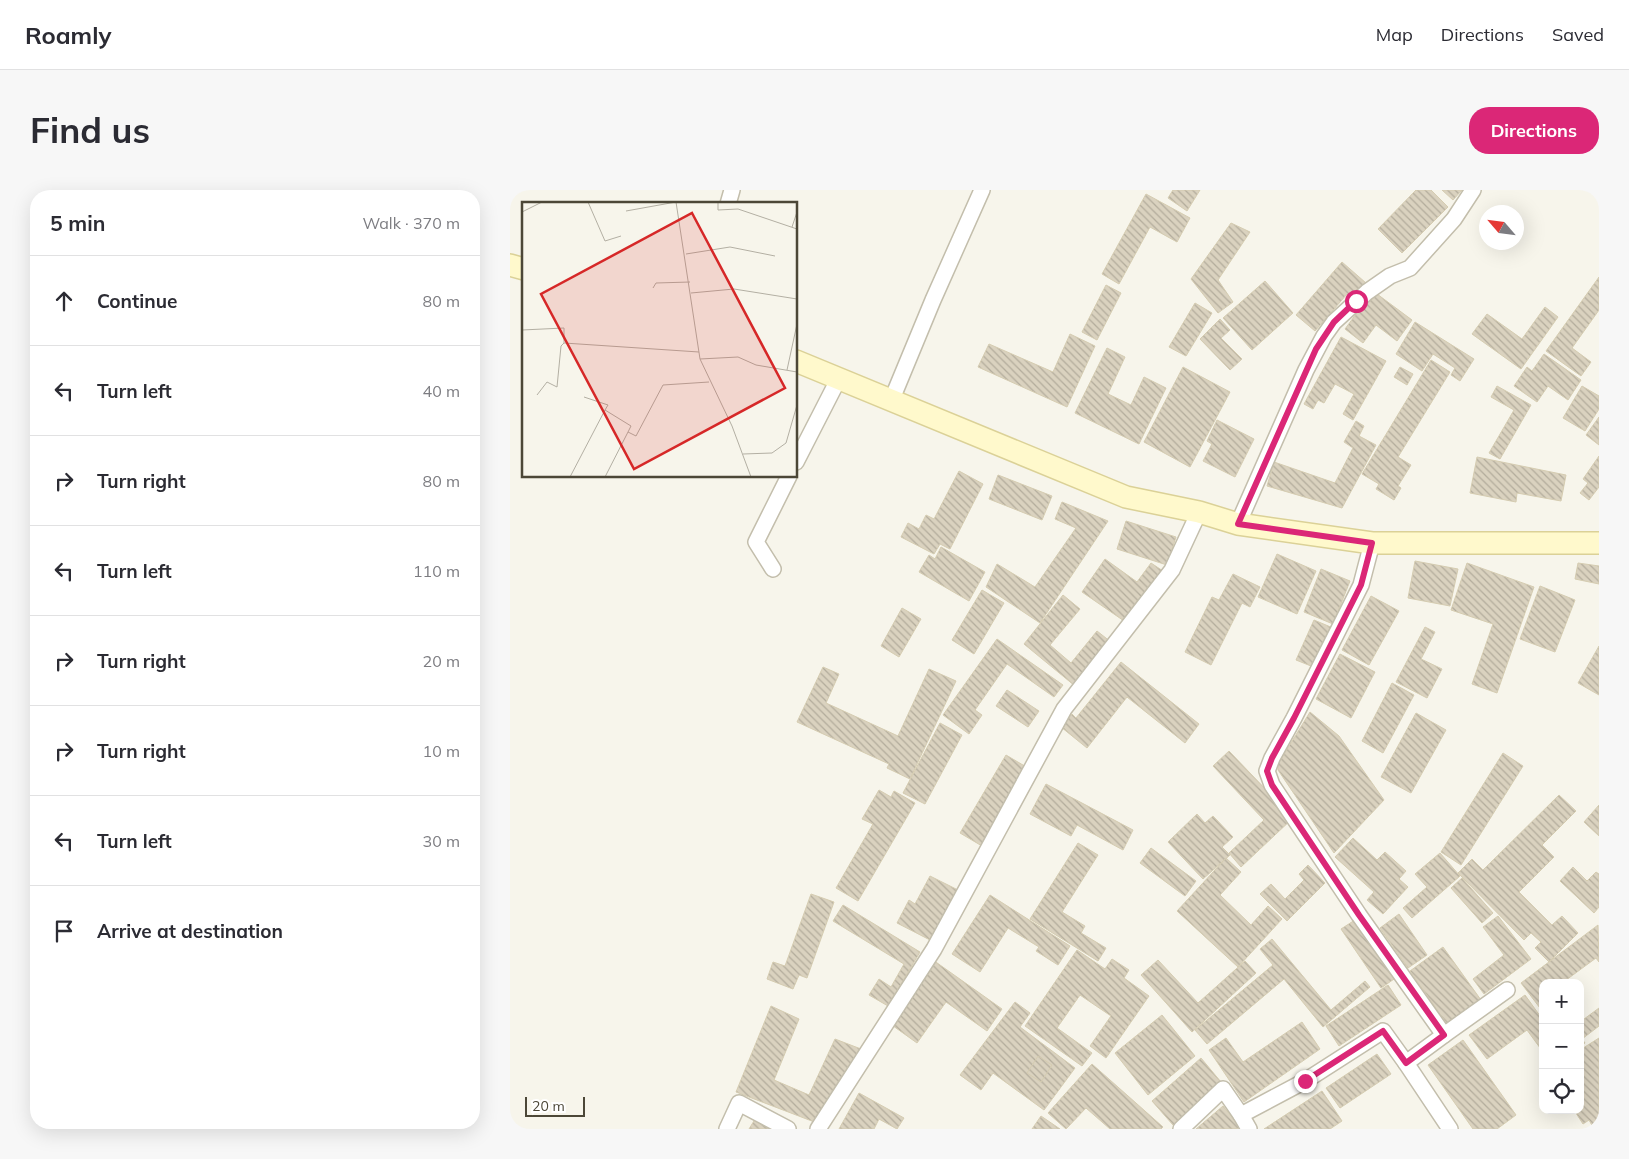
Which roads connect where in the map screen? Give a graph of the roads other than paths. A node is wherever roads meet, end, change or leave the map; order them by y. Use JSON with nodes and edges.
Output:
{"nodes":[{"id":1,"x":982,"y":190,"type":"edge"},
{"id":2,"x":1473,"y":190,"type":"edge"},
{"id":3,"x":510,"y":265,"type":"edge"},
{"id":4,"x":522,"y":269,"type":"edge"},
{"id":5,"x":798,"y":362,"type":"edge"},
{"id":6,"x":839,"y":378,"type":"junction"},
{"id":7,"x":892,"y":399,"type":"junction"},
{"id":8,"x":798,"y":458,"type":"edge"},
{"id":9,"x":788,"y":478,"type":"edge"},
{"id":10,"x":1199,"y":512,"type":"junction"},
{"id":11,"x":1238,"y":524,"type":"junction"},
{"id":12,"x":1372,"y":543,"type":"junction"},
{"id":13,"x":1599,"y":543,"type":"edge"},
{"id":14,"x":773,"y":570,"type":"dead end"},
{"id":15,"x":1507,"y":990,"type":"dead end"},
{"id":16,"x":1444,"y":1035,"type":"junction"},
{"id":17,"x":1406,"y":1063,"type":"junction"},
{"id":18,"x":1241,"y":1115,"type":"junction"},
{"id":19,"x":726,"y":1129,"type":"edge"},
{"id":20,"x":788,"y":1129,"type":"edge"},
{"id":21,"x":818,"y":1129,"type":"edge"},
{"id":22,"x":1181,"y":1129,"type":"edge"},
{"id":23,"x":1249,"y":1129,"type":"edge"},
{"id":24,"x":1450,"y":1129,"type":"edge"}],
"edges":[{"from":1,"to":7,"type":"street"},
{"from":2,"to":11,"type":"street"},
{"from":3,"to":4,"type":"main road"},
{"from":5,"to":6,"type":"main road"},
{"from":6,"to":7,"type":"main road"},
{"from":6,"to":8,"type":"street"},
{"from":7,"to":10,"type":"main road"},
{"from":9,"to":14,"type":"street"},
{"from":10,"to":11,"type":"main road"},
{"from":10,"to":21,"type":"street"},
{"from":11,"to":12,"type":"main road"},
{"from":12,"to":13,"type":"main road"},
{"from":12,"to":16,"type":"street"},
{"from":15,"to":16,"type":"street"},
{"from":16,"to":17,"type":"street"},
{"from":17,"to":18,"type":"street"},
{"from":17,"to":24,"type":"street"},
{"from":18,"to":22,"type":"street"},
{"from":18,"to":23,"type":"street"},
{"from":19,"to":20,"type":"street"}]}
